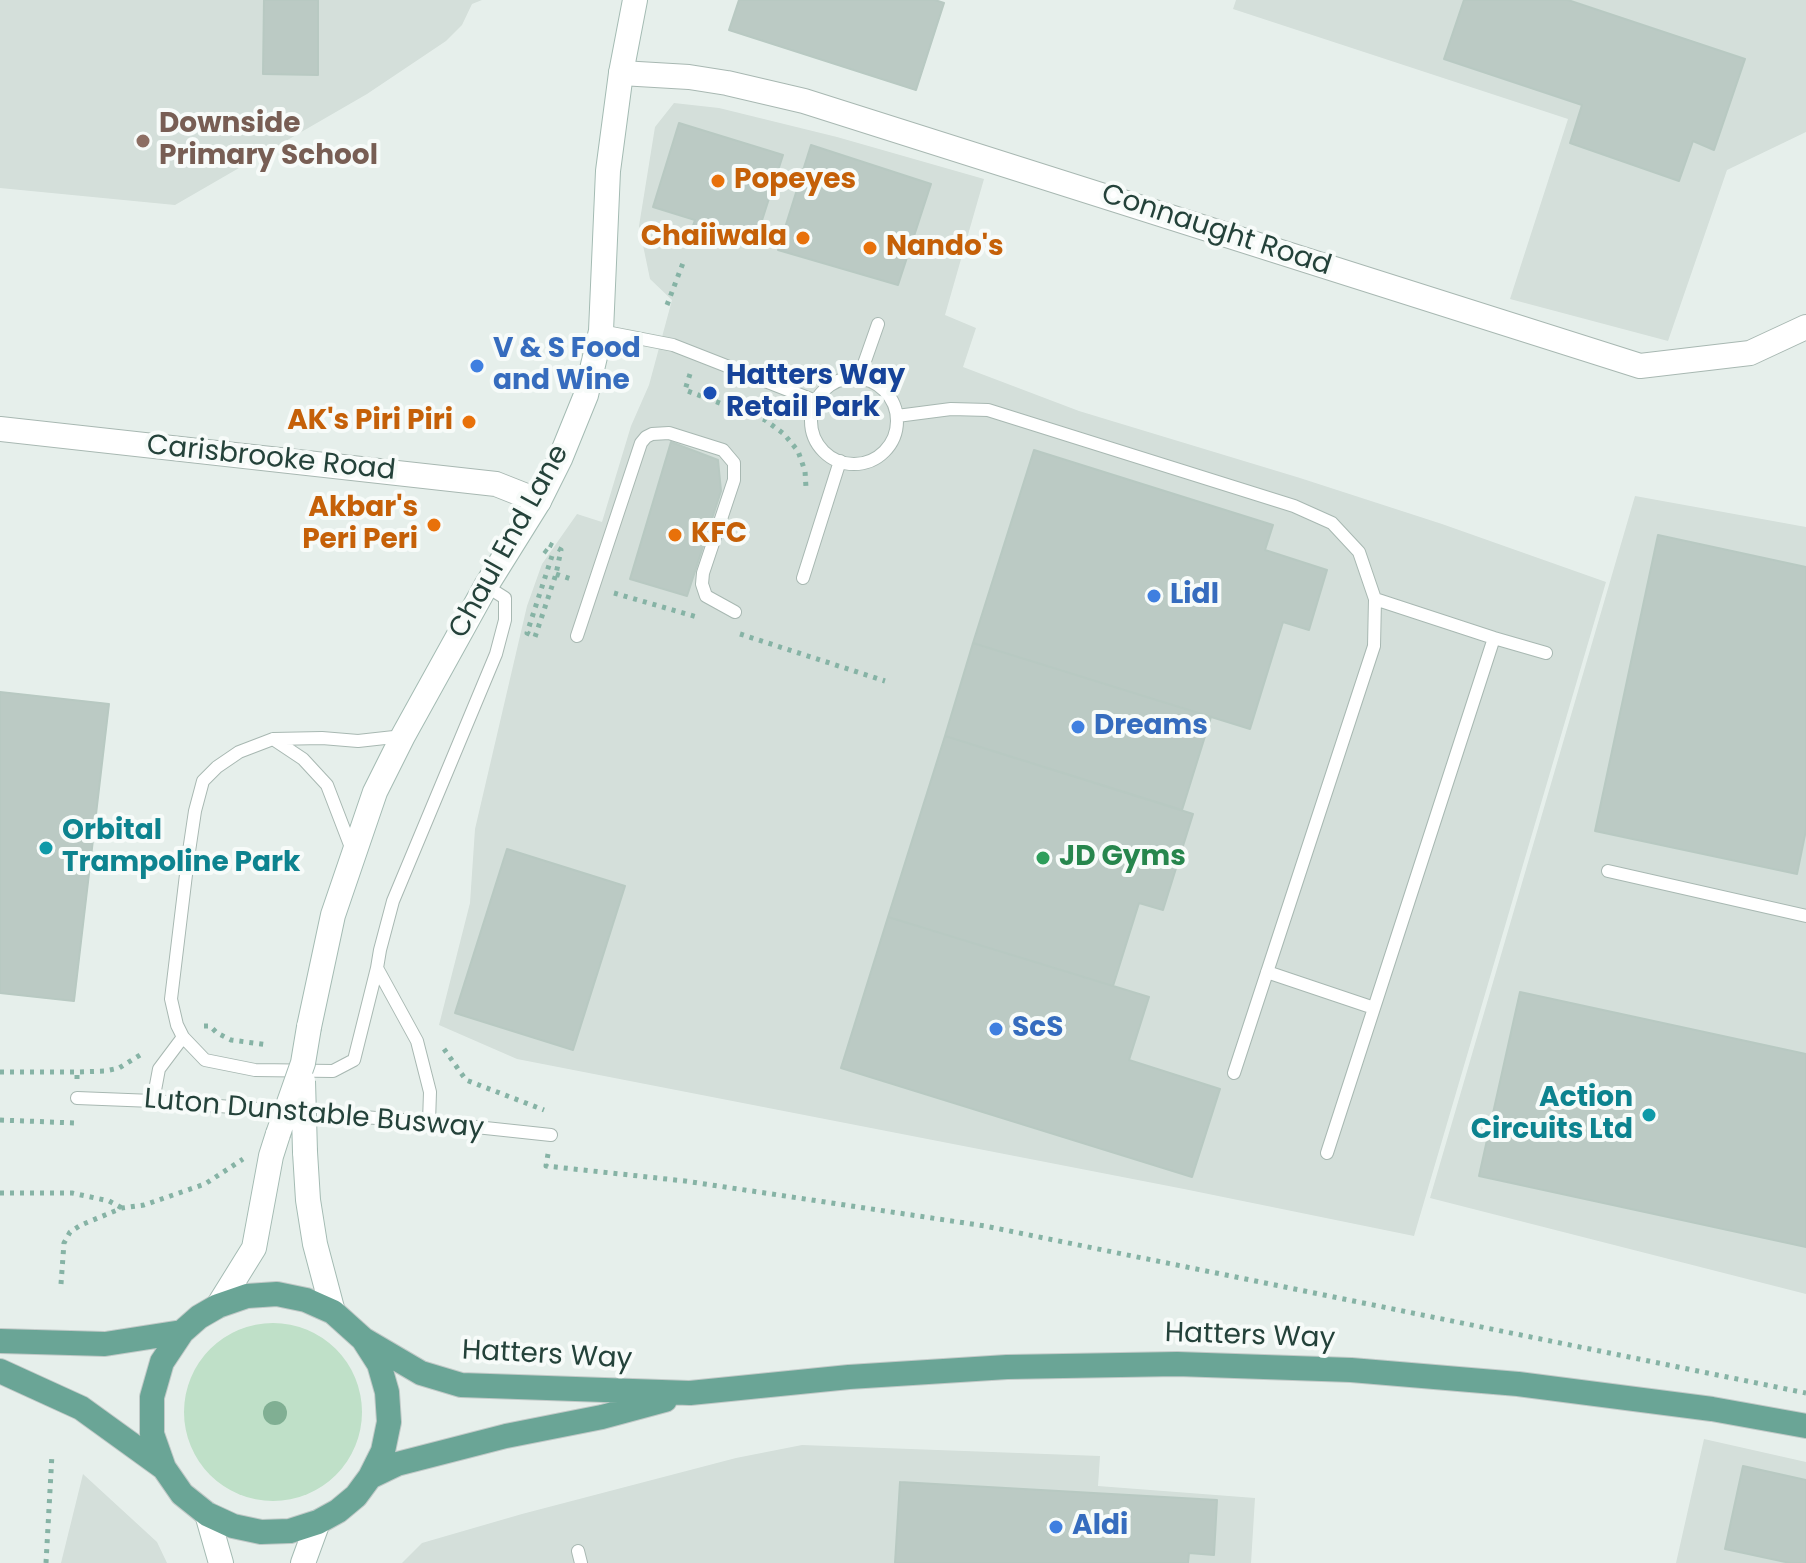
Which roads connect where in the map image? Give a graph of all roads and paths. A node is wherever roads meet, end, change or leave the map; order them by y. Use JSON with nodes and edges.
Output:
{"nodes":[{"id":1,"x":635,"y":0,"type":"edge"},
{"id":2,"x":621,"y":73,"type":"junction"},
{"id":3,"x":683,"y":263,"type":"dead end"},
{"id":4,"x":667,"y":305,"type":"dead end"},
{"id":5,"x":878,"y":324,"type":"dead end"},
{"id":6,"x":1806,"y":327,"type":"edge"},
{"id":7,"x":601,"y":331,"type":"junction"},
{"id":8,"x":859,"y":378,"type":"junction"},
{"id":9,"x":685,"y":390,"type":"dead end"},
{"id":10,"x":816,"y":401,"type":"junction"},
{"id":11,"x":897,"y":416,"type":"junction"},
{"id":12,"x":0,"y":429,"type":"edge"},
{"id":13,"x":840,"y":461,"type":"junction"},
{"id":14,"x":807,"y":492,"type":"dead end"},
{"id":15,"x":539,"y":501,"type":"junction"},
{"id":16,"x":549,"y":544,"type":"dead end"},
{"id":17,"x":544,"y":550,"type":"dead end"},
{"id":18,"x":803,"y":578,"type":"dead end"},
{"id":19,"x":486,"y":586,"type":"junction"},
{"id":20,"x":1375,"y":599,"type":"junction"},
{"id":21,"x":735,"y":612,"type":"dead end"},
{"id":22,"x":577,"y":636,"type":"dead end"},
{"id":23,"x":1494,"y":638,"type":"junction"},
{"id":24,"x":1546,"y":653,"type":"dead end"},
{"id":25,"x":403,"y":736,"type":"junction"},
{"id":26,"x":273,"y":739,"type":"junction"},
{"id":27,"x":354,"y":854,"type":"junction"},
{"id":28,"x":1608,"y":871,"type":"dead end"},
{"id":29,"x":1806,"y":916,"type":"edge"},
{"id":30,"x":377,"y":968,"type":"junction"},
{"id":31,"x":1267,"y":972,"type":"junction"},
{"id":32,"x":1374,"y":1008,"type":"junction"},
{"id":33,"x":183,"y":1037,"type":"junction"},
{"id":34,"x":303,"y":1063,"type":"junction"},
{"id":35,"x":0,"y":1072,"type":"edge"},
{"id":36,"x":77,"y":1072,"type":"dead end"},
{"id":37,"x":1234,"y":1073,"type":"dead end"},
{"id":38,"x":77,"y":1098,"type":"joint"},
{"id":39,"x":153,"y":1101,"type":"junction"},
{"id":40,"x":0,"y":1120,"type":"edge"},
{"id":41,"x":429,"y":1122,"type":"junction"},
{"id":42,"x":551,"y":1135,"type":"joint"},
{"id":43,"x":249,"y":1150,"type":"dead end"},
{"id":44,"x":1327,"y":1153,"type":"dead end"},
{"id":45,"x":0,"y":1193,"type":"edge"},
{"id":46,"x":122,"y":1208,"type":"junction"},
{"id":47,"x":61,"y":1284,"type":"dead end"},
{"id":48,"x":218,"y":1306,"type":"junction"},
{"id":49,"x":333,"y":1312,"type":"junction"},
{"id":50,"x":182,"y":1332,"type":"junction"},
{"id":51,"x":363,"y":1339,"type":"junction"},
{"id":52,"x":0,"y":1341,"type":"edge"},
{"id":53,"x":0,"y":1371,"type":"edge"},
{"id":54,"x":690,"y":1393,"type":"junction"},
{"id":55,"x":1806,"y":1393,"type":"edge"},
{"id":56,"x":1806,"y":1426,"type":"edge"},
{"id":57,"x":52,"y":1454,"type":"dead end"},
{"id":58,"x":164,"y":1468,"type":"junction"},
{"id":59,"x":370,"y":1477,"type":"junction"},
{"id":60,"x":207,"y":1514,"type":"junction"},
{"id":61,"x":318,"y":1522,"type":"junction"},
{"id":62,"x":46,"y":1563,"type":"edge"},
{"id":63,"x":221,"y":1563,"type":"edge"},
{"id":64,"x":303,"y":1563,"type":"edge"}],
"edges":[{"from":1,"to":2,"type":"street","name":"Chaul End Lane"},
{"from":2,"to":6,"type":"street","name":"Connaught Road"},
{"from":2,"to":7,"type":"street","name":"Chaul End Lane"},
{"from":3,"to":4,"type":"path"},
{"from":5,"to":8,"type":"lane"},
{"from":7,"to":10,"type":"lane"},
{"from":7,"to":15,"type":"street","name":"Chaul End Lane"},
{"from":8,"to":10,"type":"lane"},
{"from":8,"to":11,"type":"lane"},
{"from":9,"to":14,"type":"path"},
{"from":10,"to":13,"type":"lane"},
{"from":11,"to":13,"type":"lane"},
{"from":11,"to":20,"type":"lane"},
{"from":12,"to":15,"type":"street","name":"Carisbrooke Road"},
{"from":13,"to":18,"type":"lane"},
{"from":15,"to":19,"type":"street","name":"Chaul End Lane"},
{"from":16,"to":17,"type":"path"},
{"from":19,"to":25,"type":"street","name":"Chaul End Lane"},
{"from":19,"to":30,"type":"lane"},
{"from":20,"to":23,"type":"lane"},
{"from":20,"to":31,"type":"lane"},
{"from":21,"to":22,"type":"lane"},
{"from":23,"to":24,"type":"lane"},
{"from":23,"to":32,"type":"lane"},
{"from":25,"to":26,"type":"lane"},
{"from":25,"to":27,"type":"street","name":"Chaul End Lane"},
{"from":26,"to":27,"type":"lane"},
{"from":26,"to":33,"type":"lane"},
{"from":27,"to":34,"type":"street","name":"Chaul End Lane","bridge":true},
{"from":28,"to":29,"type":"lane"},
{"from":30,"to":33,"type":"lane"},
{"from":30,"to":41,"type":"lane"},
{"from":31,"to":32,"type":"lane"},
{"from":31,"to":37,"type":"lane"},
{"from":32,"to":44,"type":"lane"},
{"from":33,"to":39,"type":"lane"},
{"from":34,"to":48,"type":"street","name":"Chaul End Lane","bridge":true},
{"from":34,"to":49,"type":"street","name":"Chaul End Lane","bridge":true},
{"from":35,"to":36,"type":"path"},
{"from":38,"to":39,"type":"lane","name":"Luton Dunstable Busway"},
{"from":38,"to":40,"type":"path"},
{"from":39,"to":41,"type":"lane","name":"Luton Dunstable Busway"},
{"from":41,"to":42,"type":"lane","name":"Luton Dunstable Busway"},
{"from":42,"to":55,"type":"path"},
{"from":43,"to":46,"type":"path"},
{"from":45,"to":46,"type":"path"},
{"from":46,"to":47,"type":"path"},
{"from":48,"to":49,"type":"main road"},
{"from":48,"to":50,"type":"main road"},
{"from":49,"to":51,"type":"main road"},
{"from":50,"to":52,"type":"main road"},
{"from":50,"to":58,"type":"main road"},
{"from":51,"to":54,"type":"main road","name":"Hatters Way"},
{"from":51,"to":59,"type":"main road"},
{"from":53,"to":58,"type":"main road"},
{"from":54,"to":56,"type":"main road","name":"Hatters Way"},
{"from":54,"to":59,"type":"main road","name":"Hatters Way"},
{"from":57,"to":62,"type":"path"},
{"from":58,"to":60,"type":"main road"},
{"from":59,"to":61,"type":"main road"},
{"from":60,"to":61,"type":"main road"},
{"from":60,"to":63,"type":"street"},
{"from":61,"to":64,"type":"street"}]}
